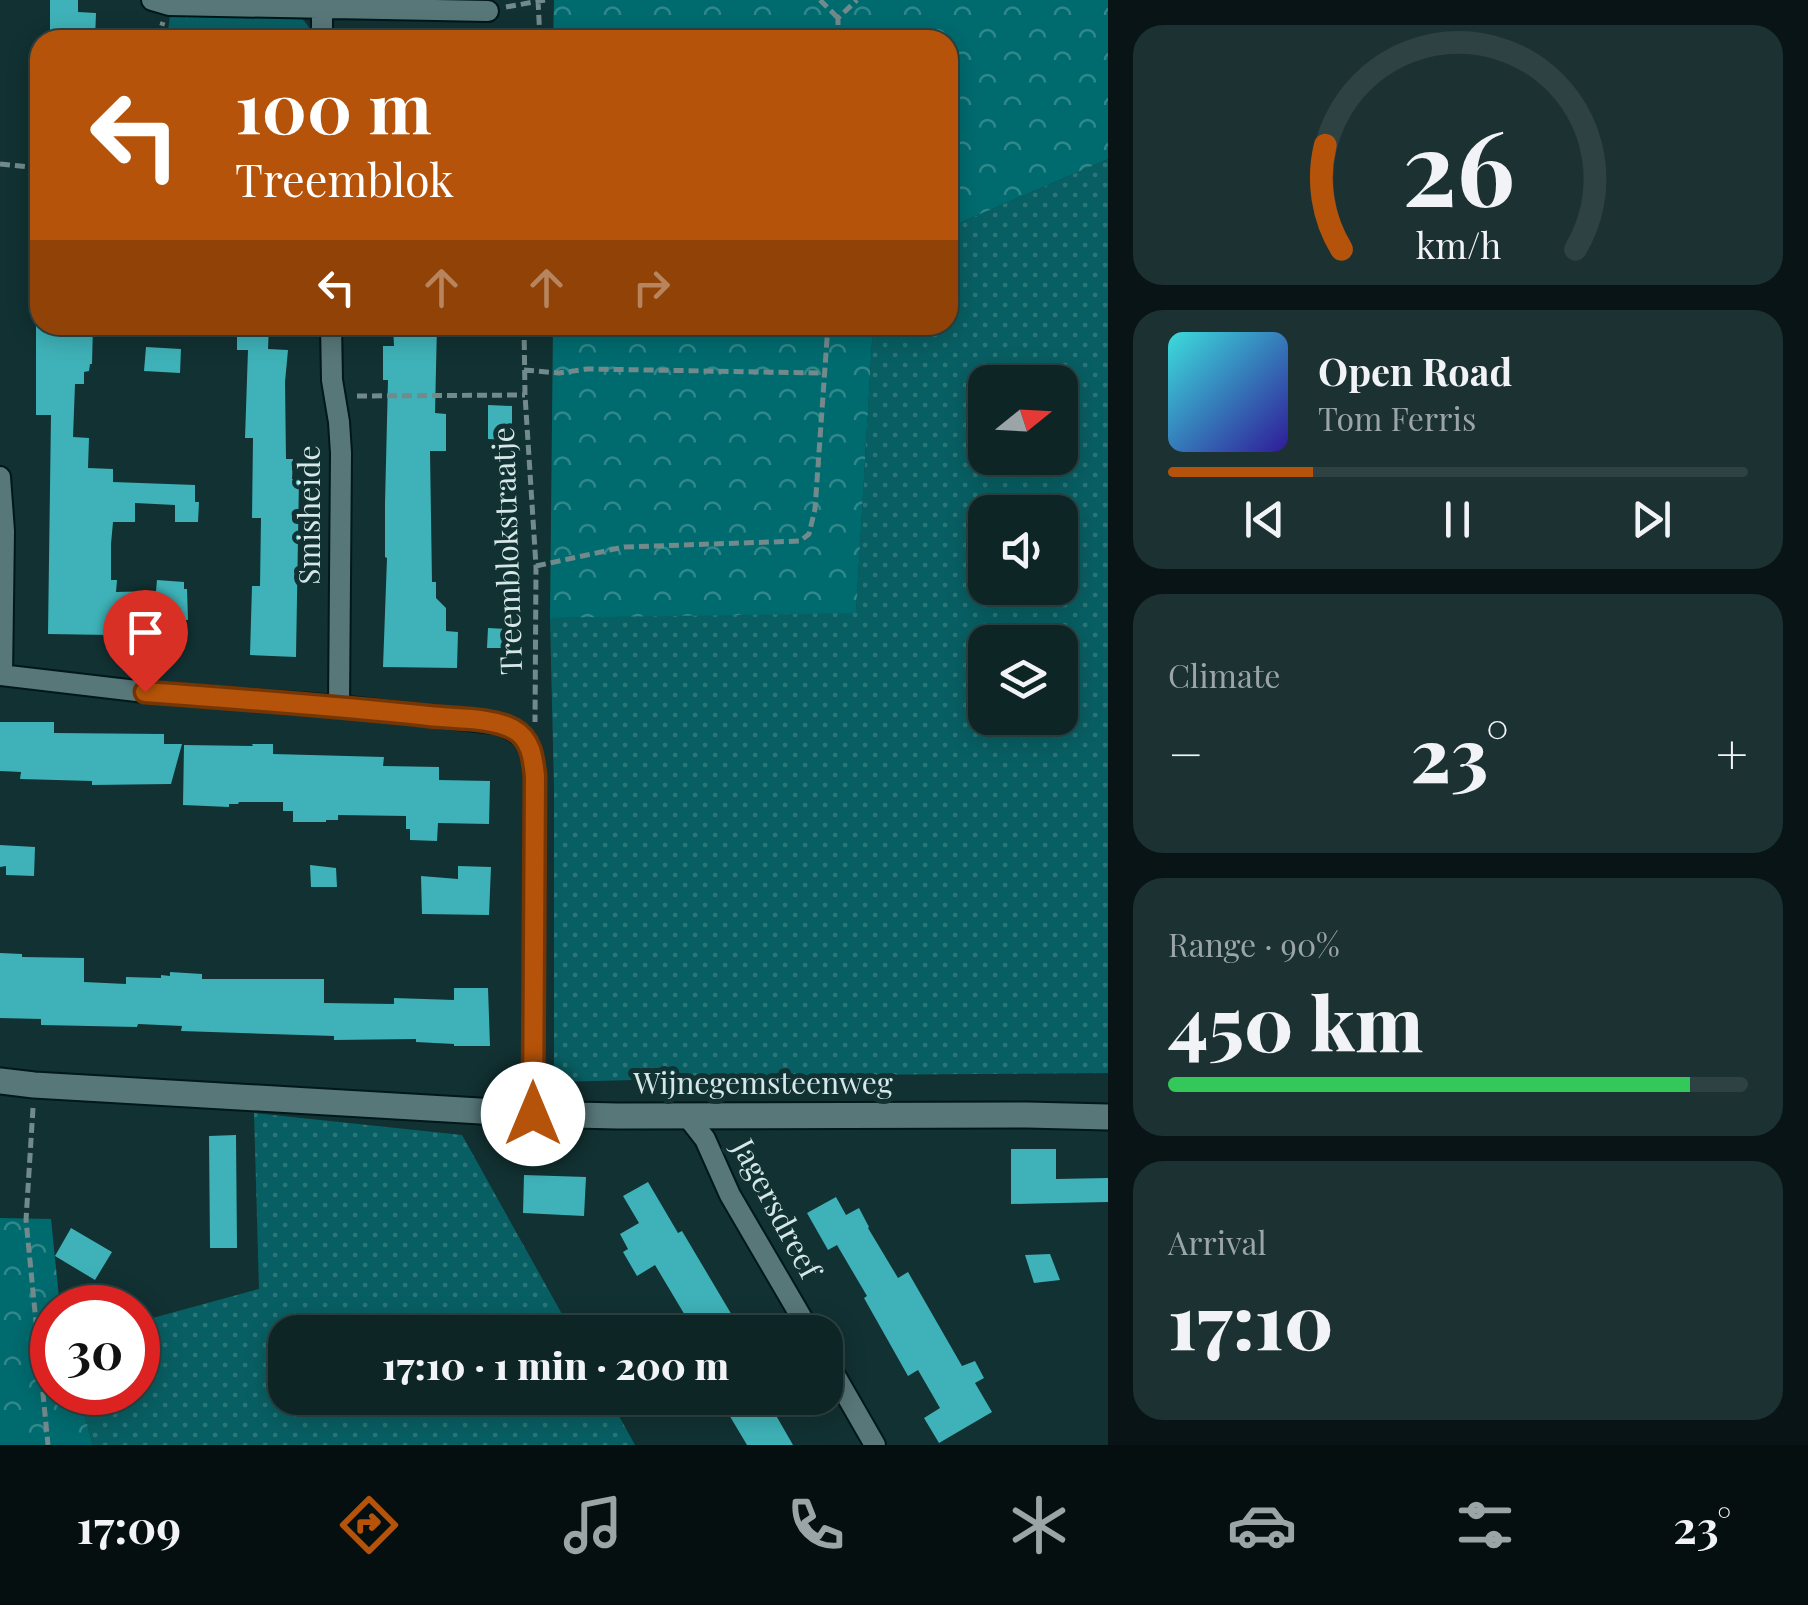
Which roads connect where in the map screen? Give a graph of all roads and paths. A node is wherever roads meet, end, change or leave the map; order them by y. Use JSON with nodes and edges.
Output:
{"nodes":[{"id":1,"x":152,"y":0,"type":"edge"},
{"id":2,"x":541,"y":0,"type":"edge"},
{"id":3,"x":820,"y":0,"type":"edge"},
{"id":4,"x":857,"y":0,"type":"edge"},
{"id":5,"x":322,"y":9,"type":"junction"},
{"id":6,"x":488,"y":12,"type":"joint"},
{"id":7,"x":838,"y":18,"type":"junction"},
{"id":8,"x":322,"y":30,"type":"edge"},
{"id":9,"x":540,"y":30,"type":"edge"},
{"id":10,"x":838,"y":30,"type":"edge"},
{"id":11,"x":0,"y":164,"type":"edge"},
{"id":12,"x":30,"y":167,"type":"edge"},
{"id":13,"x":331,"y":335,"type":"edge"},
{"id":14,"x":524,"y":335,"type":"edge"},
{"id":15,"x":827,"y":335,"type":"edge"},
{"id":16,"x":524,"y":370,"type":"junction"},
{"id":17,"x":825,"y":373,"type":"junction"},
{"id":18,"x":525,"y":395,"type":"junction"},
{"id":19,"x":335,"y":402,"type":"junction"},
{"id":20,"x":0,"y":476,"type":"edge"},
{"id":21,"x":536,"y":566,"type":"junction"},
{"id":22,"x":1,"y":675,"type":"edge"},
{"id":23,"x":338,"y":706,"type":"junction"},
{"id":24,"x":535,"y":776,"type":"junction"},
{"id":25,"x":0,"y":1081,"type":"edge"},
{"id":26,"x":34,"y":1085,"type":"junction"},
{"id":27,"x":533,"y":1114,"type":"junction"},
{"id":28,"x":687,"y":1116,"type":"junction"},
{"id":29,"x":1108,"y":1117,"type":"edge"},
{"id":30,"x":800,"y":1315,"type":"edge"},
{"id":31,"x":843,"y":1389,"type":"edge"},
{"id":32,"x":48,"y":1445,"type":"edge"},
{"id":33,"x":875,"y":1445,"type":"edge"}],
"edges":[{"from":1,"to":5,"type":"street"},
{"from":2,"to":6,"type":"path"},
{"from":2,"to":9,"type":"path"},
{"from":3,"to":7,"type":"path"},
{"from":4,"to":7,"type":"path"},
{"from":5,"to":6,"type":"street"},
{"from":5,"to":8,"type":"street"},
{"from":7,"to":10,"type":"path"},
{"from":11,"to":12,"type":"path"},
{"from":13,"to":19,"type":"street","name":"Smisheide"},
{"from":14,"to":16,"type":"path","name":"Treemblokstraatje"},
{"from":15,"to":17,"type":"path"},
{"from":16,"to":17,"type":"path"},
{"from":16,"to":18,"type":"path","name":"Treemblokstraatje"},
{"from":17,"to":21,"type":"path"},
{"from":18,"to":19,"type":"path"},
{"from":18,"to":21,"type":"path","name":"Treemblokstraatje"},
{"from":19,"to":23,"type":"street","name":"Smisheide"},
{"from":20,"to":22,"type":"street"},
{"from":21,"to":24,"type":"path","name":"Treemblokstraatje"},
{"from":22,"to":23,"type":"street"},
{"from":23,"to":24,"type":"street"},
{"from":24,"to":27,"type":"street"},
{"from":25,"to":26,"type":"street","name":"Wijnegemsteenweg"},
{"from":26,"to":27,"type":"street","name":"Wijnegemsteenweg"},
{"from":26,"to":32,"type":"path"},
{"from":27,"to":28,"type":"street","name":"Wijnegemsteenweg"},
{"from":28,"to":29,"type":"street","name":"Wijnegemsteenweg"},
{"from":28,"to":30,"type":"street","name":"Jagersdreef"},
{"from":31,"to":33,"type":"street"}]}
